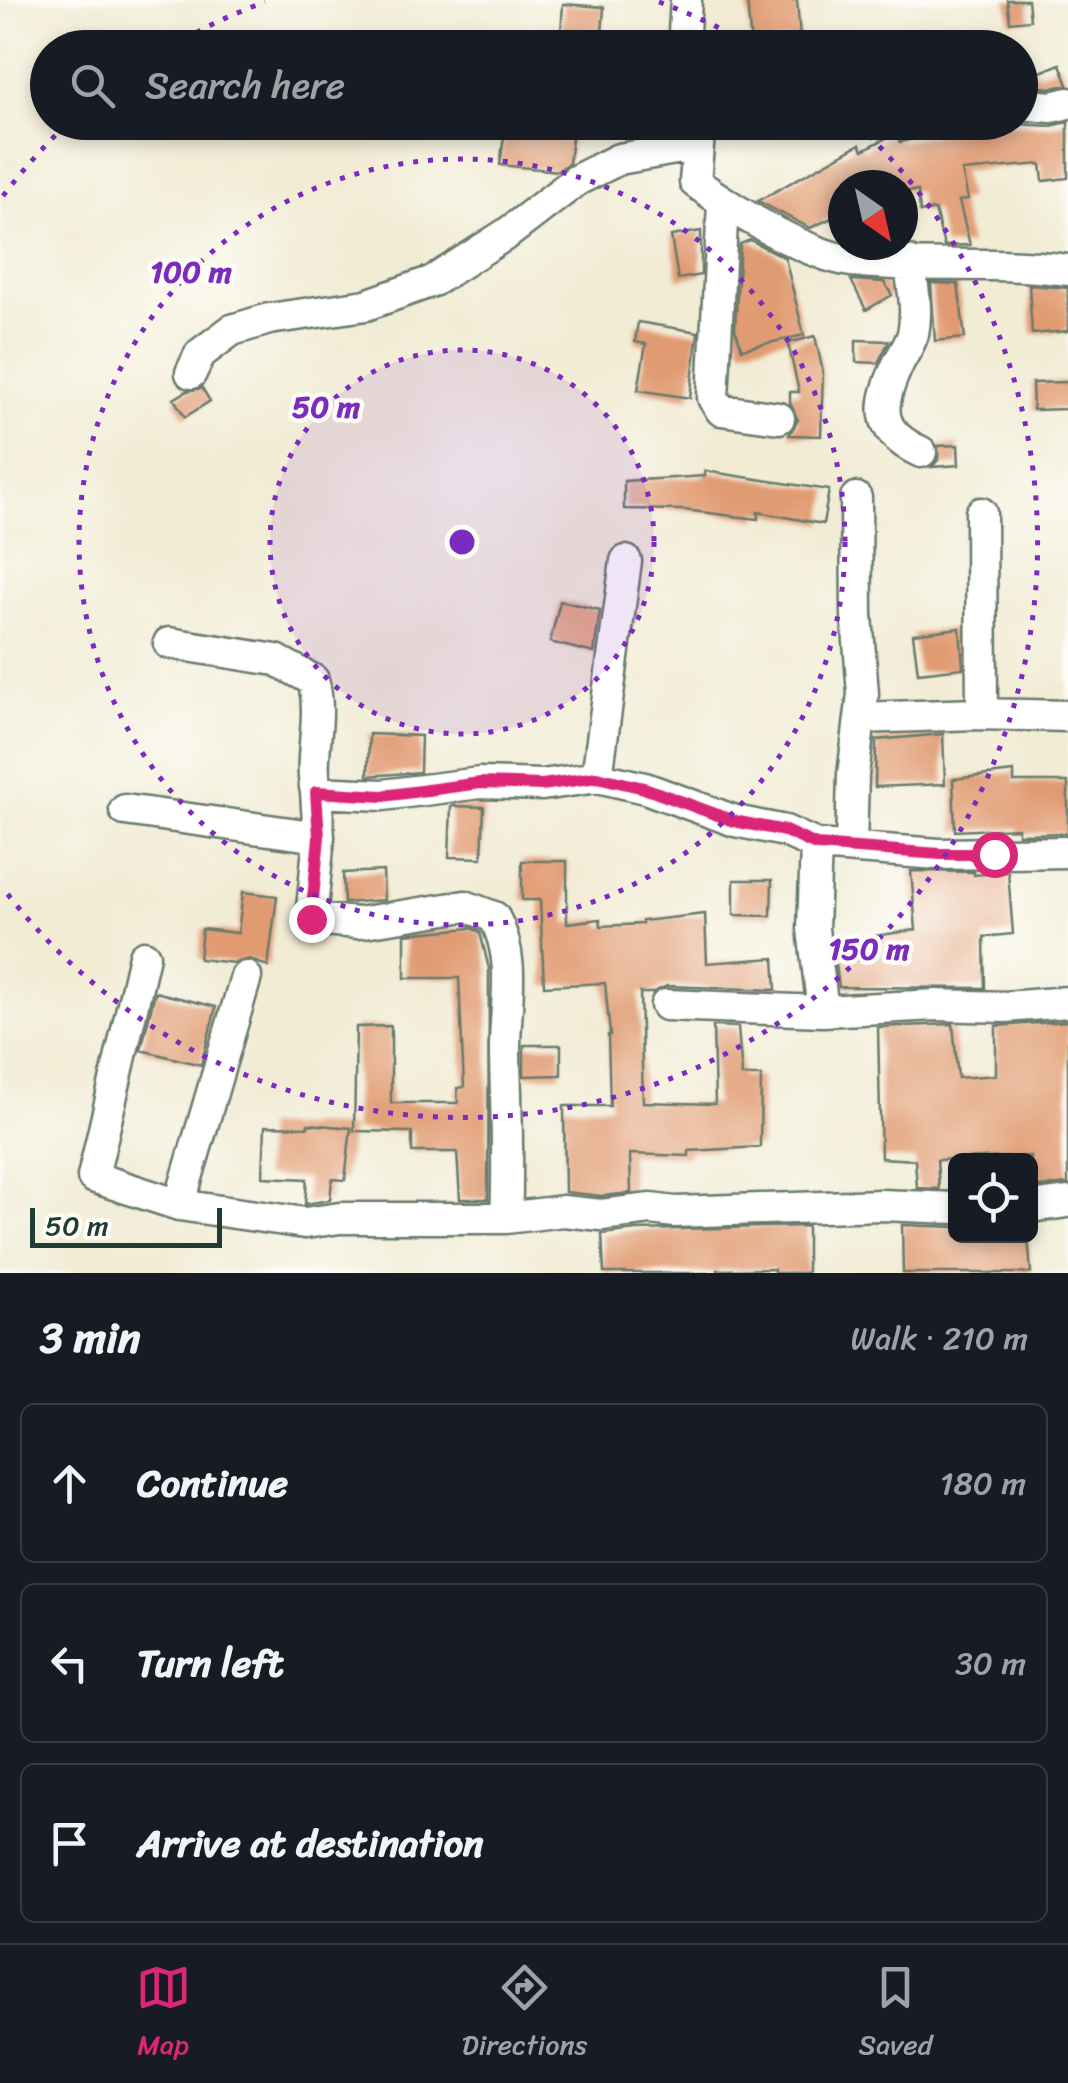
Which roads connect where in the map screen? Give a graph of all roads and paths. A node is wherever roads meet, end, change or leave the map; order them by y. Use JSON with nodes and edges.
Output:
{"nodes":[{"id":1,"x":686,"y":0,"type":"edge"},
{"id":2,"x":684,"y":30,"type":"edge"},
{"id":3,"x":1068,"y":104,"type":"edge"},
{"id":4,"x":1038,"y":106,"type":"edge"},
{"id":5,"x":680,"y":140,"type":"edge"},
{"id":6,"x":698,"y":140,"type":"edge"},
{"id":7,"x":723,"y":203,"type":"junction"},
{"id":8,"x":909,"y":262,"type":"junction"},
{"id":9,"x":1068,"y":270,"type":"edge"},
{"id":10,"x":190,"y":373,"type":"dead end"},
{"id":11,"x":779,"y":418,"type":"dead end"},
{"id":12,"x":922,"y":452,"type":"dead end"},
{"id":13,"x":856,"y":498,"type":"dead end"},
{"id":14,"x":981,"y":513,"type":"dead end"},
{"id":15,"x":626,"y":562,"type":"dead end"},
{"id":16,"x":170,"y":643,"type":"dead end"},
{"id":17,"x":982,"y":714,"type":"junction"},
{"id":18,"x":1068,"y":716,"type":"edge"},
{"id":19,"x":860,"y":718,"type":"junction"},
{"id":20,"x":597,"y":777,"type":"junction"},
{"id":21,"x":316,"y":792,"type":"junction"},
{"id":22,"x":124,"y":810,"type":"dead end"},
{"id":23,"x":319,"y":837,"type":"junction"},
{"id":24,"x":816,"y":845,"type":"junction"},
{"id":25,"x":851,"y":847,"type":"junction"},
{"id":26,"x":1068,"y":852,"type":"edge"},
{"id":27,"x":144,"y":956,"type":"dead end"},
{"id":28,"x":246,"y":977,"type":"dead end"},
{"id":29,"x":1068,"y":1002,"type":"edge"},
{"id":30,"x":666,"y":1006,"type":"dead end"},
{"id":31,"x":823,"y":1010,"type":"junction"},
{"id":32,"x":1068,"y":1202,"type":"edge"},
{"id":33,"x":178,"y":1205,"type":"junction"},
{"id":34,"x":1038,"y":1205,"type":"edge"},
{"id":35,"x":948,"y":1208,"type":"edge"},
{"id":36,"x":506,"y":1218,"type":"junction"}],
"edges":[{"from":1,"to":2,"type":"street"},
{"from":3,"to":4,"type":"street"},
{"from":5,"to":10,"type":"street"},
{"from":6,"to":7,"type":"street"},
{"from":7,"to":8,"type":"street"},
{"from":7,"to":11,"type":"street"},
{"from":8,"to":9,"type":"street"},
{"from":8,"to":12,"type":"street"},
{"from":13,"to":19,"type":"street"},
{"from":14,"to":17,"type":"street"},
{"from":15,"to":20,"type":"street"},
{"from":16,"to":21,"type":"street"},
{"from":17,"to":18,"type":"street"},
{"from":17,"to":19,"type":"street"},
{"from":19,"to":25,"type":"street"},
{"from":20,"to":21,"type":"street"},
{"from":20,"to":24,"type":"street"},
{"from":21,"to":23,"type":"street"},
{"from":22,"to":23,"type":"street"},
{"from":23,"to":36,"type":"street"},
{"from":24,"to":25,"type":"street"},
{"from":24,"to":31,"type":"street"},
{"from":25,"to":26,"type":"street"},
{"from":27,"to":33,"type":"street"},
{"from":28,"to":33,"type":"street"},
{"from":29,"to":31,"type":"street"},
{"from":30,"to":31,"type":"street"},
{"from":32,"to":34,"type":"street"},
{"from":33,"to":36,"type":"street"},
{"from":35,"to":36,"type":"street"}]}
